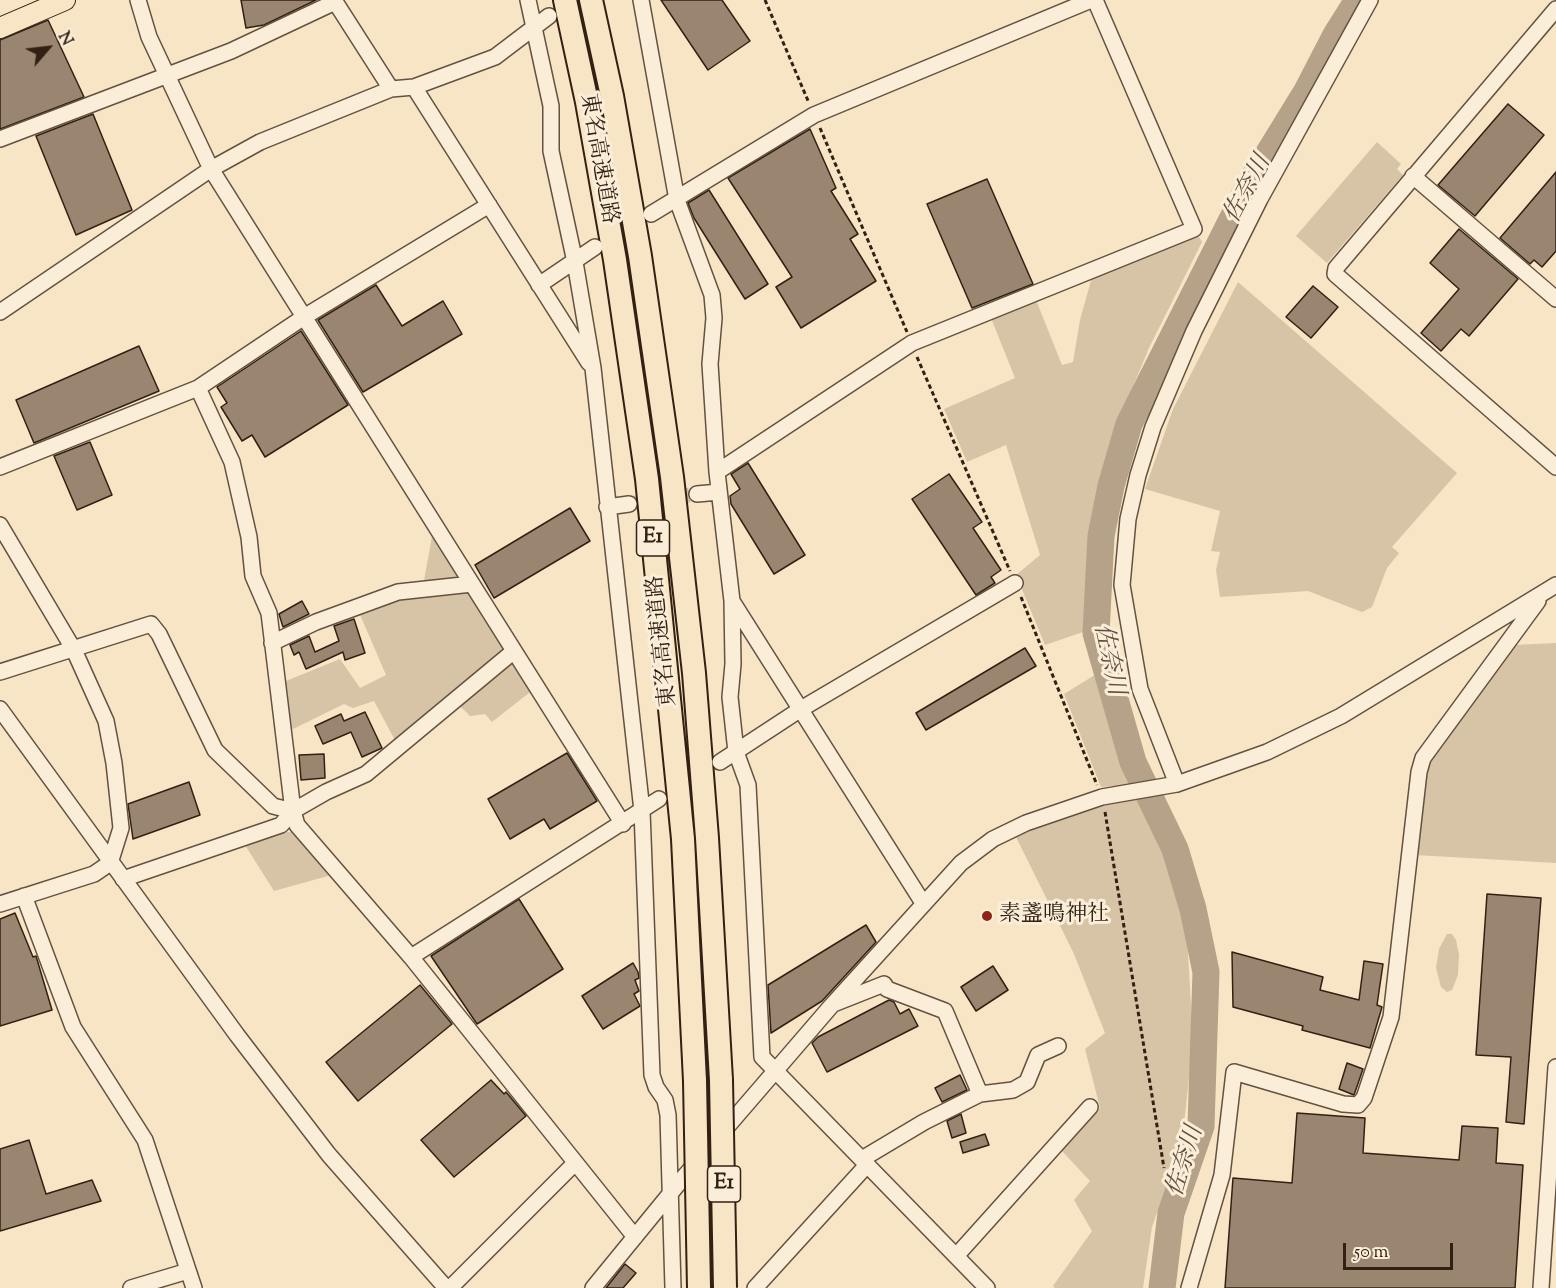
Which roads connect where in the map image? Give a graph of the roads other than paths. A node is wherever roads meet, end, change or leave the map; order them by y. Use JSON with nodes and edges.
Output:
{"nodes":[{"id":1,"x":65,"y":0,"type":"edge"},
{"id":2,"x":138,"y":0,"type":"edge"},
{"id":3,"x":528,"y":0,"type":"edge"},
{"id":4,"x":566,"y":0,"type":"edge"},
{"id":5,"x":591,"y":0,"type":"edge"},
{"id":6,"x":640,"y":0,"type":"edge"},
{"id":7,"x":1093,"y":0,"type":"edge"},
{"id":8,"x":1370,"y":0,"type":"edge"},
{"id":9,"x":334,"y":1,"type":"edge"},
{"id":10,"x":1556,"y":9,"type":"edge"},
{"id":11,"x":549,"y":16,"type":"dead end"},
{"id":12,"x":535,"y":27,"type":"junction"},
{"id":13,"x":0,"y":28,"type":"edge"},
{"id":14,"x":168,"y":77,"type":"junction"},
{"id":15,"x":414,"y":87,"type":"junction"},
{"id":16,"x":391,"y":89,"type":"junction"},
{"id":17,"x":0,"y":139,"type":"edge"},
{"id":18,"x":211,"y":169,"type":"junction"},
{"id":19,"x":1413,"y":176,"type":"junction"},
{"id":20,"x":677,"y":200,"type":"junction"},
{"id":21,"x":489,"y":205,"type":"junction"},
{"id":22,"x":651,"y":214,"type":"dead end"},
{"id":23,"x":595,"y":247,"type":"dead end"},
{"id":24,"x":575,"y":262,"type":"junction"},
{"id":25,"x":539,"y":285,"type":"junction"},
{"id":26,"x":1556,"y":299,"type":"edge"},
{"id":27,"x":0,"y":312,"type":"edge"},
{"id":28,"x":304,"y":317,"type":"junction"},
{"id":29,"x":593,"y":368,"type":"junction"},
{"id":30,"x":198,"y":388,"type":"junction"},
{"id":31,"x":0,"y":467,"type":"edge"},
{"id":32,"x":1556,"y":467,"type":"edge"},
{"id":33,"x":717,"y":472,"type":"junction"},
{"id":34,"x":719,"y":492,"type":"junction"},
{"id":35,"x":697,"y":494,"type":"tunnel mouth"},
{"id":36,"x":629,"y":504,"type":"tunnel mouth"},
{"id":37,"x":607,"y":507,"type":"junction"},
{"id":38,"x":0,"y":525,"type":"edge"},
{"id":39,"x":1015,"y":583,"type":"road end"},
{"id":40,"x":472,"y":584,"type":"junction"},
{"id":41,"x":1550,"y":589,"type":"edge"},
{"id":42,"x":732,"y":601,"type":"junction"},
{"id":43,"x":272,"y":643,"type":"junction"},
{"id":44,"x":74,"y":650,"type":"junction"},
{"id":45,"x":514,"y":651,"type":"junction"},
{"id":46,"x":0,"y":672,"type":"edge"},
{"id":47,"x":0,"y":709,"type":"edge"},
{"id":48,"x":801,"y":709,"type":"junction"},
{"id":49,"x":736,"y":752,"type":"junction"},
{"id":50,"x":720,"y":762,"type":"dead end"},
{"id":51,"x":1177,"y":784,"type":"junction"},
{"id":52,"x":659,"y":799,"type":"dead end"},
{"id":53,"x":293,"y":811,"type":"junction"},
{"id":54,"x":642,"y":811,"type":"junction"},
{"id":55,"x":623,"y":824,"type":"junction"},
{"id":56,"x":110,"y":863,"type":"junction"},
{"id":57,"x":123,"y":879,"type":"junction"},
{"id":58,"x":24,"y":896,"type":"junction"},
{"id":59,"x":923,"y":903,"type":"junction"},
{"id":60,"x":0,"y":904,"type":"edge"},
{"id":61,"x":411,"y":957,"type":"junction"},
{"id":62,"x":832,"y":1005,"type":"junction"},
{"id":63,"x":1058,"y":1047,"type":"dead end"},
{"id":64,"x":1556,"y":1067,"type":"edge"},
{"id":65,"x":776,"y":1071,"type":"junction"},
{"id":66,"x":981,"y":1094,"type":"junction"},
{"id":67,"x":1090,"y":1107,"type":"dead end"},
{"id":68,"x":1555,"y":1113,"type":"edge"},
{"id":69,"x":864,"y":1162,"type":"junction"},
{"id":70,"x":576,"y":1163,"type":"junction"},
{"id":71,"x":672,"y":1191,"type":"junction"},
{"id":72,"x":635,"y":1237,"type":"junction"},
{"id":73,"x":957,"y":1255,"type":"junction"},
{"id":74,"x":189,"y":1271,"type":"junction"},
{"id":75,"x":131,"y":1288,"type":"edge"},
{"id":76,"x":194,"y":1288,"type":"edge"},
{"id":77,"x":448,"y":1288,"type":"edge"},
{"id":78,"x":593,"y":1288,"type":"edge"},
{"id":79,"x":673,"y":1288,"type":"edge"},
{"id":80,"x":699,"y":1288,"type":"edge"},
{"id":81,"x":724,"y":1288,"type":"edge"},
{"id":82,"x":755,"y":1288,"type":"edge"},
{"id":83,"x":987,"y":1288,"type":"edge"},
{"id":84,"x":1189,"y":1288,"type":"edge"},
{"id":85,"x":1541,"y":1288,"type":"edge"}],
"edges":[{"from":1,"to":13,"type":"main road"},
{"from":2,"to":14,"type":"street"},
{"from":3,"to":12,"type":"street"},
{"from":4,"to":80,"type":"highway","name":"東名高速道路","number":"E1","bridge":true},
{"from":5,"to":81,"type":"highway","name":"東名高速道路","number":"E1","bridge":true},
{"from":6,"to":20,"type":"street"},
{"from":7,"to":20,"type":"street"},
{"from":7,"to":33,"type":"street"},
{"from":8,"to":51,"type":"street"},
{"from":9,"to":14,"type":"street"},
{"from":9,"to":16,"type":"street"},
{"from":10,"to":19,"type":"street"},
{"from":11,"to":12,"type":"street"},
{"from":12,"to":15,"type":"street"},
{"from":12,"to":24,"type":"street"},
{"from":14,"to":17,"type":"street"},
{"from":14,"to":18,"type":"street"},
{"from":15,"to":16,"type":"street"},
{"from":15,"to":21,"type":"street"},
{"from":16,"to":18,"type":"street"},
{"from":18,"to":27,"type":"street"},
{"from":18,"to":28,"type":"street"},
{"from":19,"to":26,"type":"street"},
{"from":19,"to":32,"type":"street"},
{"from":20,"to":22,"type":"street"},
{"from":20,"to":33,"type":"street"},
{"from":21,"to":25,"type":"street"},
{"from":21,"to":28,"type":"street"},
{"from":23,"to":24,"type":"street"},
{"from":24,"to":25,"type":"street"},
{"from":24,"to":29,"type":"street"},
{"from":25,"to":29,"type":"street"},
{"from":28,"to":30,"type":"street"},
{"from":28,"to":40,"type":"street"},
{"from":29,"to":37,"type":"street"},
{"from":30,"to":31,"type":"street"},
{"from":30,"to":43,"type":"street"},
{"from":33,"to":34,"type":"street"},
{"from":34,"to":35,"type":"street"},
{"from":34,"to":42,"type":"street"},
{"from":36,"to":37,"type":"street"},
{"from":37,"to":54,"type":"street"},
{"from":38,"to":44,"type":"street"},
{"from":39,"to":48,"type":"street"},
{"from":40,"to":43,"type":"street"},
{"from":40,"to":45,"type":"street"},
{"from":41,"to":51,"type":"street"},
{"from":41,"to":84,"type":"street"},
{"from":42,"to":48,"type":"street"},
{"from":42,"to":49,"type":"street"},
{"from":43,"to":53,"type":"street"},
{"from":44,"to":46,"type":"street"},
{"from":44,"to":53,"type":"street"},
{"from":44,"to":56,"type":"street"},
{"from":45,"to":53,"type":"street"},
{"from":45,"to":55,"type":"street"},
{"from":47,"to":56,"type":"street"},
{"from":48,"to":49,"type":"street"},
{"from":48,"to":59,"type":"street"},
{"from":49,"to":50,"type":"street"},
{"from":49,"to":65,"type":"street"},
{"from":51,"to":59,"type":"street"},
{"from":52,"to":54,"type":"street"},
{"from":53,"to":57,"type":"street"},
{"from":53,"to":61,"type":"street"},
{"from":54,"to":55,"type":"street"},
{"from":54,"to":71,"type":"street"},
{"from":55,"to":61,"type":"street"},
{"from":56,"to":57,"type":"street"},
{"from":56,"to":58,"type":"street"},
{"from":57,"to":77,"type":"street"},
{"from":58,"to":60,"type":"street"},
{"from":58,"to":74,"type":"street"},
{"from":59,"to":62,"type":"street"},
{"from":61,"to":70,"type":"street"},
{"from":62,"to":65,"type":"street"},
{"from":62,"to":66,"type":"street"},
{"from":63,"to":66,"type":"street"},
{"from":64,"to":68,"type":"street"},
{"from":65,"to":69,"type":"street"},
{"from":65,"to":71,"type":"street"},
{"from":66,"to":69,"type":"street"},
{"from":67,"to":73,"type":"street"},
{"from":68,"to":85,"type":"street"},
{"from":69,"to":73,"type":"street"},
{"from":69,"to":82,"type":"street"},
{"from":70,"to":72,"type":"street"},
{"from":70,"to":77,"type":"street"},
{"from":71,"to":72,"type":"street"},
{"from":71,"to":79,"type":"street"},
{"from":72,"to":78,"type":"street"},
{"from":73,"to":83,"type":"street"},
{"from":74,"to":75,"type":"street"},
{"from":74,"to":76,"type":"street"}]}
